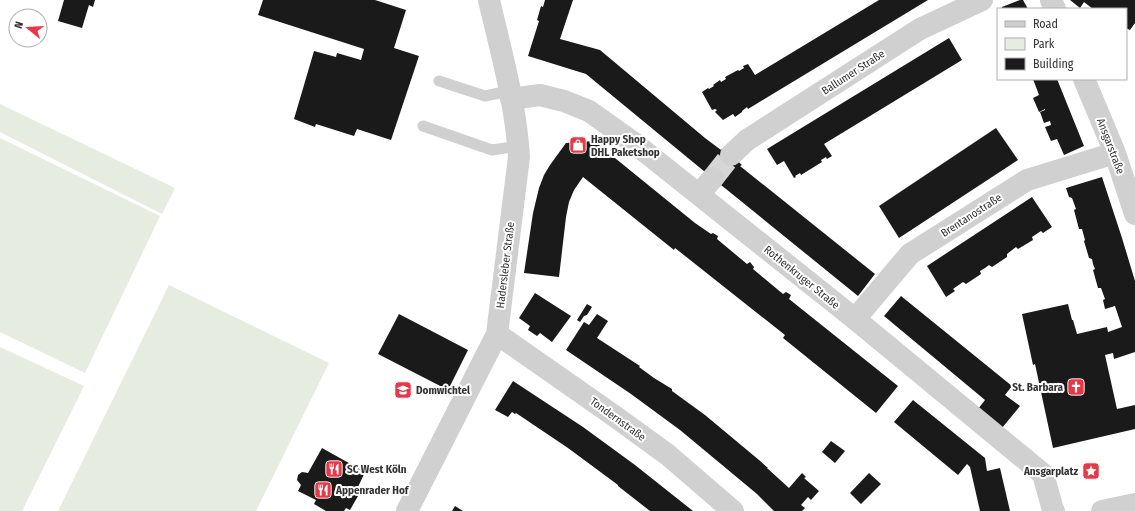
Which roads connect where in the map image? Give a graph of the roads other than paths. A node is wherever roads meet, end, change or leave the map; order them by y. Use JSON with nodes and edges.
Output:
{"nodes":[{"id":1,"x":489,"y":0,"type":"edge"},
{"id":2,"x":982,"y":0,"type":"edge"},
{"id":3,"x":1084,"y":80,"type":"edge"},
{"id":4,"x":439,"y":81,"type":"dead end"},
{"id":5,"x":510,"y":95,"type":"junction"},
{"id":6,"x":423,"y":126,"type":"dead end"},
{"id":7,"x":518,"y":146,"type":"junction"},
{"id":8,"x":1115,"y":153,"type":"junction"},
{"id":9,"x":731,"y":155,"type":"tunnel mouth"},
{"id":10,"x":1135,"y":214,"type":"edge"},
{"id":11,"x":855,"y":319,"type":"junction"},
{"id":12,"x":497,"y":334,"type":"junction"},
{"id":13,"x":1135,"y":504,"type":"edge"},
{"id":14,"x":407,"y":511,"type":"edge"},
{"id":15,"x":733,"y":511,"type":"edge"},
{"id":16,"x":1054,"y":511,"type":"edge"},
{"id":17,"x":1103,"y":511,"type":"edge"}],
"edges":[{"from":1,"to":5,"type":"street","name":"Hadersleber Straße"},
{"from":2,"to":9,"type":"street","name":"Ballumer Straße"},
{"from":3,"to":8,"type":"street","name":"Ansgarstraße"},
{"from":4,"to":5,"type":"lane"},
{"from":5,"to":7,"type":"street","name":"Hadersleber Straße"},
{"from":5,"to":11,"type":"street","name":"Rothenkruger Straße"},
{"from":6,"to":7,"type":"lane"},
{"from":7,"to":12,"type":"street","name":"Hadersleber Straße"},
{"from":8,"to":10,"type":"street","name":"Ansgarstraße"},
{"from":8,"to":11,"type":"street","name":"Brentanostraße"},
{"from":11,"to":16,"type":"street","name":"Rothenkruger Straße"},
{"from":12,"to":14,"type":"street","name":"Hadersleber Straße"},
{"from":12,"to":15,"type":"street","name":"Tondernstraße"},
{"from":13,"to":17,"type":"street"}]}
